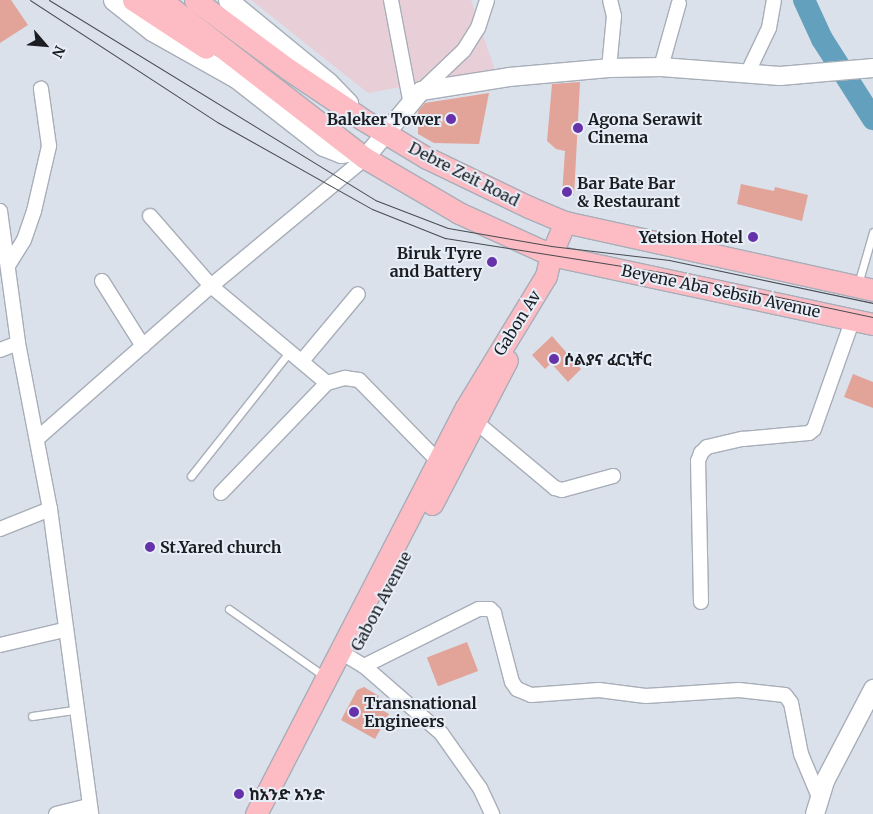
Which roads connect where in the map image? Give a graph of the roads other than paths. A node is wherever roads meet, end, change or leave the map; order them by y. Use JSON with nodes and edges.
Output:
{"nodes":[{"id":1,"x":113,"y":0,"type":"edge"},
{"id":2,"x":133,"y":0,"type":"edge"},
{"id":3,"x":161,"y":0,"type":"edge"},
{"id":4,"x":195,"y":0,"type":"edge"},
{"id":5,"x":213,"y":0,"type":"edge"},
{"id":6,"x":228,"y":0,"type":"edge"},
{"id":7,"x":391,"y":0,"type":"edge"},
{"id":8,"x":486,"y":0,"type":"edge"},
{"id":9,"x":610,"y":0,"type":"edge"},
{"id":10,"x":774,"y":0,"type":"edge"},
{"id":11,"x":679,"y":3,"type":"dead end"},
{"id":12,"x":254,"y":44,"type":"junction"},
{"id":13,"x":232,"y":55,"type":"junction"},
{"id":14,"x":661,"y":67,"type":"junction"},
{"id":15,"x":609,"y":68,"type":"junction"},
{"id":16,"x":872,"y":68,"type":"edge"},
{"id":17,"x":748,"y":72,"type":"junction"},
{"id":18,"x":41,"y":89,"type":"dead end"},
{"id":19,"x":415,"y":96,"type":"junction"},
{"id":20,"x":362,"y":119,"type":"junction"},
{"id":21,"x":384,"y":132,"type":"junction"},
{"id":22,"x":360,"y":155,"type":"junction"},
{"id":23,"x":0,"y":211,"type":"edge"},
{"id":24,"x":150,"y":216,"type":"dead end"},
{"id":25,"x":575,"y":224,"type":"junction"},
{"id":26,"x":873,"y":232,"type":"edge"},
{"id":27,"x":654,"y":243,"type":"junction"},
{"id":28,"x":560,"y":257,"type":"junction"},
{"id":29,"x":9,"y":264,"type":"junction"},
{"id":30,"x":646,"y":276,"type":"junction"},
{"id":31,"x":102,"y":281,"type":"dead end"},
{"id":32,"x":211,"y":286,"type":"junction"},
{"id":33,"x":865,"y":289,"type":"edge"},
{"id":34,"x":358,"y":294,"type":"dead end"},
{"id":35,"x":863,"y":321,"type":"edge"},
{"id":36,"x":18,"y":344,"type":"junction"},
{"id":37,"x":143,"y":346,"type":"junction"},
{"id":38,"x":0,"y":350,"type":"edge"},
{"id":39,"x":290,"y":350,"type":"junction"},
{"id":40,"x":302,"y":361,"type":"junction"},
{"id":41,"x":326,"y":383,"type":"junction"},
{"id":42,"x":495,"y":388,"type":"joint"},
{"id":43,"x":468,"y":421,"type":"junction"},
{"id":44,"x":39,"y":437,"type":"junction"},
{"id":45,"x":438,"y":461,"type":"junction"},
{"id":46,"x":191,"y":476,"type":"dead end"},
{"id":47,"x":613,"y":476,"type":"dead end"},
{"id":48,"x":221,"y":493,"type":"dead end"},
{"id":49,"x":50,"y":509,"type":"junction"},
{"id":50,"x":0,"y":529,"type":"edge"},
{"id":51,"x":701,"y":602,"type":"dead end"},
{"id":52,"x":229,"y":609,"type":"dead end"},
{"id":53,"x":64,"y":630,"type":"junction"},
{"id":54,"x":0,"y":645,"type":"edge"},
{"id":55,"x":352,"y":658,"type":"junction"},
{"id":56,"x":326,"y":678,"type":"junction"},
{"id":57,"x":873,"y":689,"type":"edge"},
{"id":58,"x":74,"y":710,"type":"junction"},
{"id":59,"x":32,"y":716,"type":"dead end"},
{"id":60,"x":820,"y":797,"type":"junction"},
{"id":61,"x":90,"y":810,"type":"edge"},
{"id":62,"x":56,"y":814,"type":"edge"},
{"id":63,"x":256,"y":814,"type":"edge"},
{"id":64,"x":268,"y":814,"type":"edge"},
{"id":65,"x":492,"y":814,"type":"edge"},
{"id":66,"x":815,"y":814,"type":"edge"}],
"edges":[{"from":1,"to":22,"type":"main road"},
{"from":2,"to":13,"type":"main road"},
{"from":3,"to":13,"type":"main road","name":"Beyene Aba Sebsib Avenue"},
{"from":4,"to":12,"type":"main road","name":"Debre Zeit Road"},
{"from":5,"to":12,"type":"main road"},
{"from":6,"to":20,"type":"main road"},
{"from":7,"to":19,"type":"street"},
{"from":8,"to":19,"type":"street"},
{"from":9,"to":15,"type":"street"},
{"from":10,"to":17,"type":"street"},
{"from":11,"to":14,"type":"street"},
{"from":12,"to":20,"type":"main road","name":"Debre Zeit Road"},
{"from":13,"to":22,"type":"main road","name":"Beyene Aba Sebsib Avenue"},
{"from":14,"to":15,"type":"street"},
{"from":14,"to":17,"type":"street"},
{"from":15,"to":19,"type":"street"},
{"from":16,"to":17,"type":"street"},
{"from":18,"to":29,"type":"street"},
{"from":19,"to":21,"type":"street"},
{"from":20,"to":21,"type":"main road","name":"Debre Zeit Road"},
{"from":21,"to":22,"type":"street"},
{"from":21,"to":25,"type":"main road","name":"Debre Zeit Road"},
{"from":22,"to":28,"type":"main road","name":"Beyene Aba Sebsib Avenue"},
{"from":22,"to":32,"type":"street"},
{"from":23,"to":29,"type":"street"},
{"from":24,"to":32,"type":"street"},
{"from":25,"to":27,"type":"main road","name":"Beyene Aba Sebsib Avenue"},
{"from":25,"to":28,"type":"main road"},
{"from":26,"to":33,"type":"lane"},
{"from":27,"to":30,"type":"main road"},
{"from":27,"to":33,"type":"main road","name":"Beyene Aba Sebsib Avenue"},
{"from":28,"to":30,"type":"main road","name":"Beyene Aba Sebsib Avenue"},
{"from":28,"to":42,"type":"main road","name":"Gabon Av"},
{"from":28,"to":43,"type":"main road","name":"Gabon Av"},
{"from":29,"to":36,"type":"street"},
{"from":30,"to":35,"type":"main road","name":"Beyene Aba Sebsib Avenue"},
{"from":31,"to":37,"type":"street"},
{"from":32,"to":37,"type":"street"},
{"from":32,"to":39,"type":"street"},
{"from":34,"to":40,"type":"street"},
{"from":35,"to":51,"type":"street"},
{"from":36,"to":38,"type":"street"},
{"from":36,"to":44,"type":"street"},
{"from":37,"to":44,"type":"street"},
{"from":39,"to":40,"type":"street"},
{"from":39,"to":46,"type":"lane"},
{"from":40,"to":41,"type":"street"},
{"from":41,"to":45,"type":"street"},
{"from":41,"to":48,"type":"street"},
{"from":42,"to":43,"type":"main road","name":"Gabon Avenue"},
{"from":43,"to":45,"type":"main road","name":"Gabon Avenue"},
{"from":43,"to":47,"type":"street"},
{"from":43,"to":55,"type":"main road","name":"Gabon Avenue"},
{"from":44,"to":49,"type":"street"},
{"from":45,"to":55,"type":"main road","name":"Gabon Avenue"},
{"from":49,"to":50,"type":"street"},
{"from":49,"to":53,"type":"street"},
{"from":52,"to":56,"type":"lane"},
{"from":53,"to":54,"type":"street"},
{"from":53,"to":58,"type":"street"},
{"from":55,"to":56,"type":"main road","name":"Gabon Avenue"},
{"from":55,"to":60,"type":"street"},
{"from":55,"to":64,"type":"main road","name":"Gabon Avenue"},
{"from":55,"to":65,"type":"street"},
{"from":56,"to":63,"type":"main road","name":"Gabon Avenue"},
{"from":57,"to":60,"type":"street"},
{"from":58,"to":59,"type":"lane"},
{"from":58,"to":61,"type":"street"},
{"from":60,"to":66,"type":"street"},
{"from":61,"to":62,"type":"street"}]}
